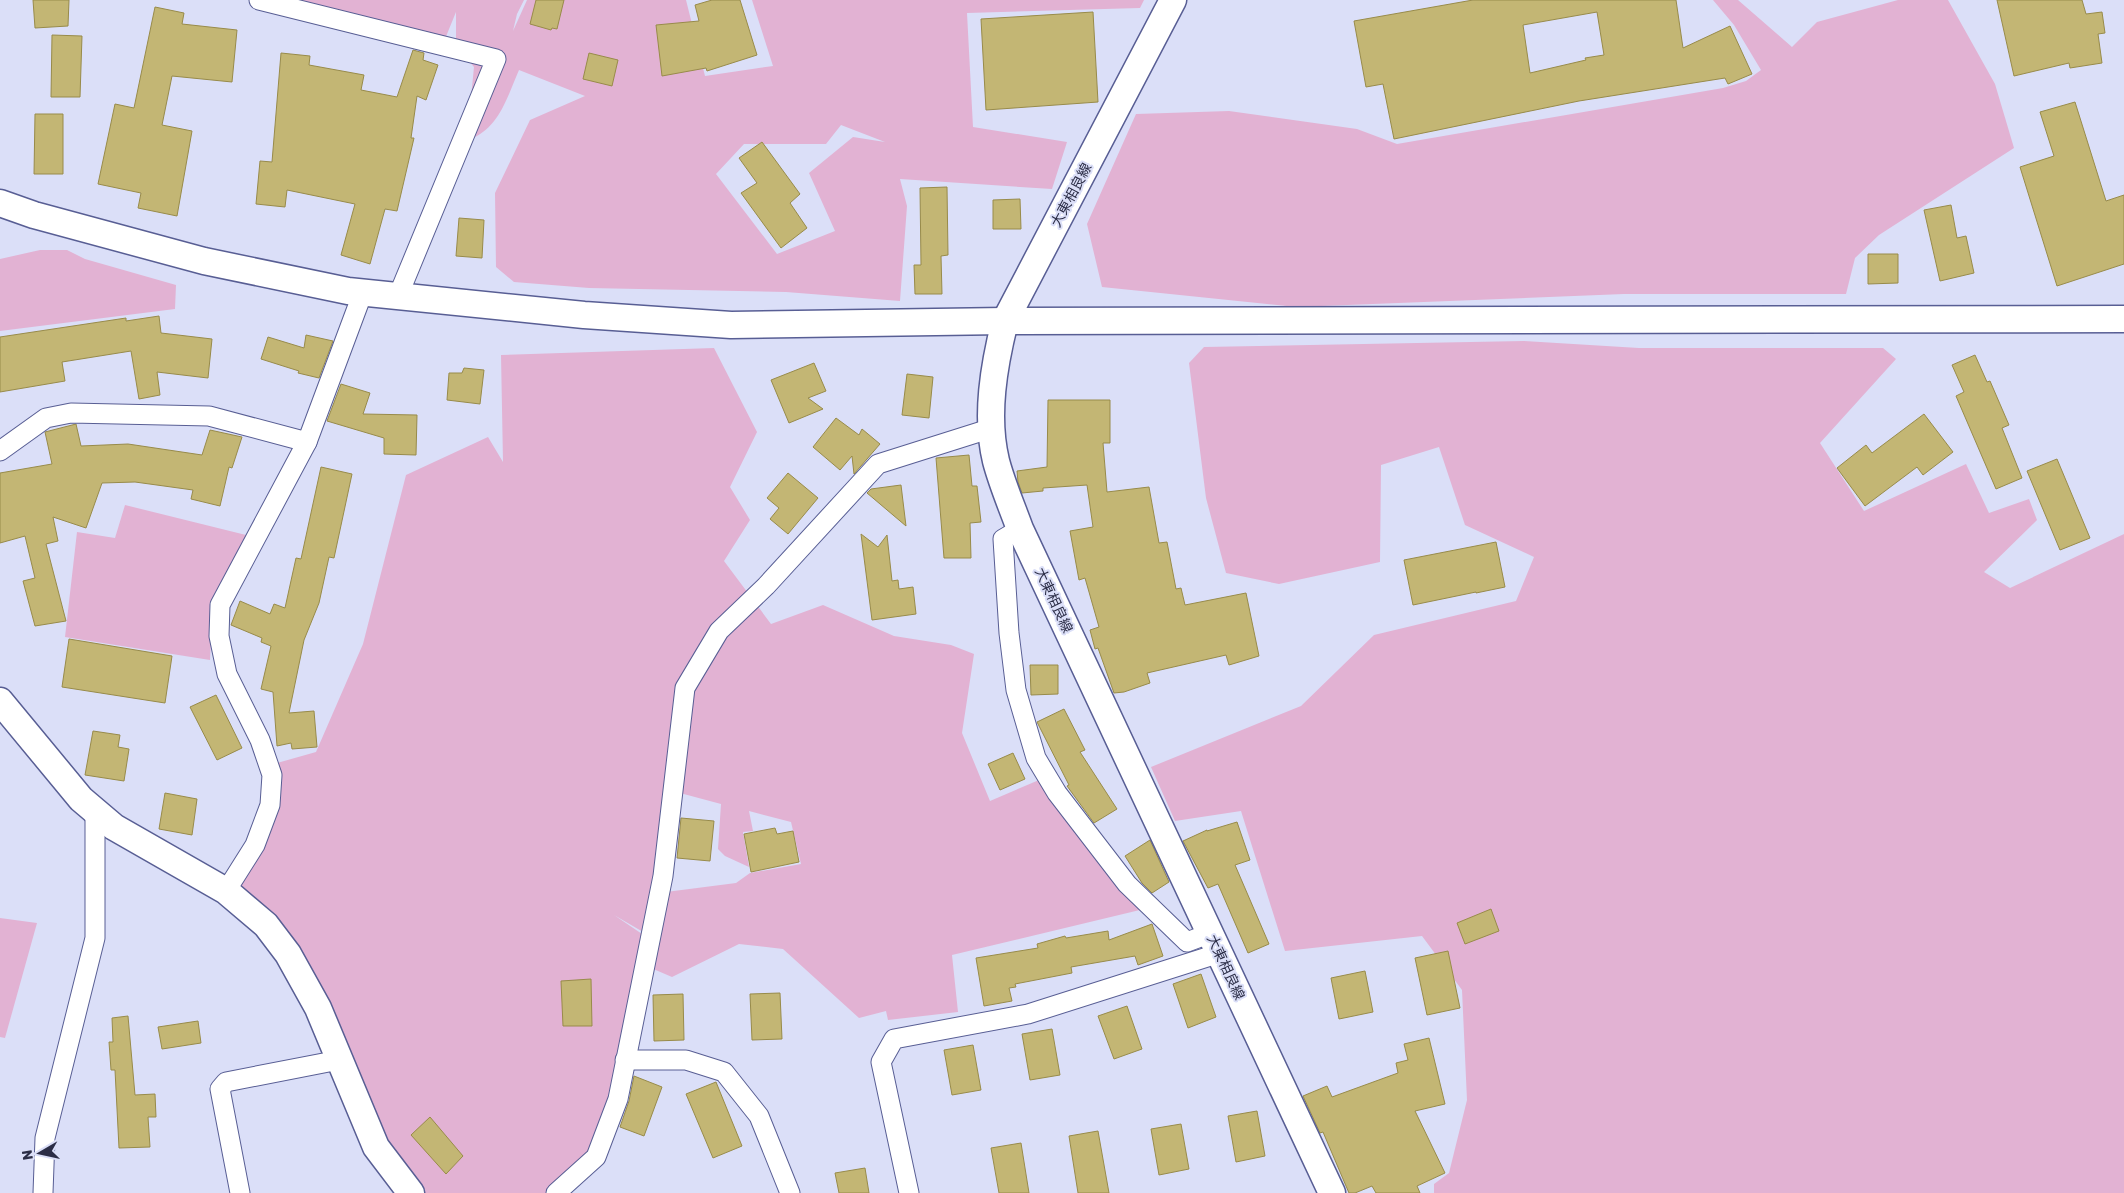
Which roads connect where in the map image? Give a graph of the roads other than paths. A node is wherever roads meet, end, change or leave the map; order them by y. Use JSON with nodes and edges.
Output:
{"nodes":[{"id":1,"x":259,"y":0,"type":"edge"},
{"id":2,"x":1173,"y":0,"type":"edge"},
{"id":3,"x":0,"y":203,"type":"edge"},
{"id":4,"x":363,"y":292,"type":"junction"},
{"id":5,"x":398,"y":296,"type":"junction"},
{"id":6,"x":2124,"y":319,"type":"edge"},
{"id":7,"x":1005,"y":321,"type":"junction"},
{"id":8,"x":992,"y":428,"type":"junction"},
{"id":9,"x":307,"y":442,"type":"junction"},
{"id":10,"x":0,"y":451,"type":"edge"},
{"id":11,"x":1020,"y":529,"type":"junction"},
{"id":12,"x":0,"y":701,"type":"edge"},
{"id":13,"x":95,"y":810,"type":"junction"},
{"id":14,"x":226,"y":891,"type":"junction"},
{"id":15,"x":1215,"y":943,"type":"junction"},
{"id":16,"x":339,"y":1060,"type":"junction"},
{"id":17,"x":625,"y":1060,"type":"junction"},
{"id":18,"x":43,"y":1193,"type":"edge"},
{"id":19,"x":240,"y":1193,"type":"edge"},
{"id":20,"x":411,"y":1193,"type":"edge"},
{"id":21,"x":556,"y":1193,"type":"edge"},
{"id":22,"x":790,"y":1193,"type":"edge"},
{"id":23,"x":910,"y":1193,"type":"edge"},
{"id":24,"x":1332,"y":1193,"type":"edge"}],
"edges":[{"from":1,"to":5,"type":"street"},
{"from":2,"to":7,"type":"street","name":"大東相良線"},
{"from":3,"to":4,"type":"street"},
{"from":4,"to":5,"type":"street"},
{"from":4,"to":9,"type":"street"},
{"from":5,"to":7,"type":"street"},
{"from":6,"to":7,"type":"street"},
{"from":7,"to":8,"type":"street","name":"大東相良線"},
{"from":8,"to":11,"type":"street","name":"大東相良線"},
{"from":8,"to":17,"type":"street"},
{"from":9,"to":10,"type":"street"},
{"from":9,"to":14,"type":"street"},
{"from":11,"to":15,"type":"street","name":"大東相良線"},
{"from":11,"to":15,"type":"street"},
{"from":12,"to":13,"type":"street"},
{"from":13,"to":14,"type":"street"},
{"from":13,"to":18,"type":"street"},
{"from":14,"to":16,"type":"street"},
{"from":15,"to":23,"type":"street"},
{"from":15,"to":24,"type":"street","name":"大東相良線"},
{"from":16,"to":19,"type":"street"},
{"from":16,"to":20,"type":"street"},
{"from":17,"to":21,"type":"street"},
{"from":17,"to":22,"type":"street"}]}
